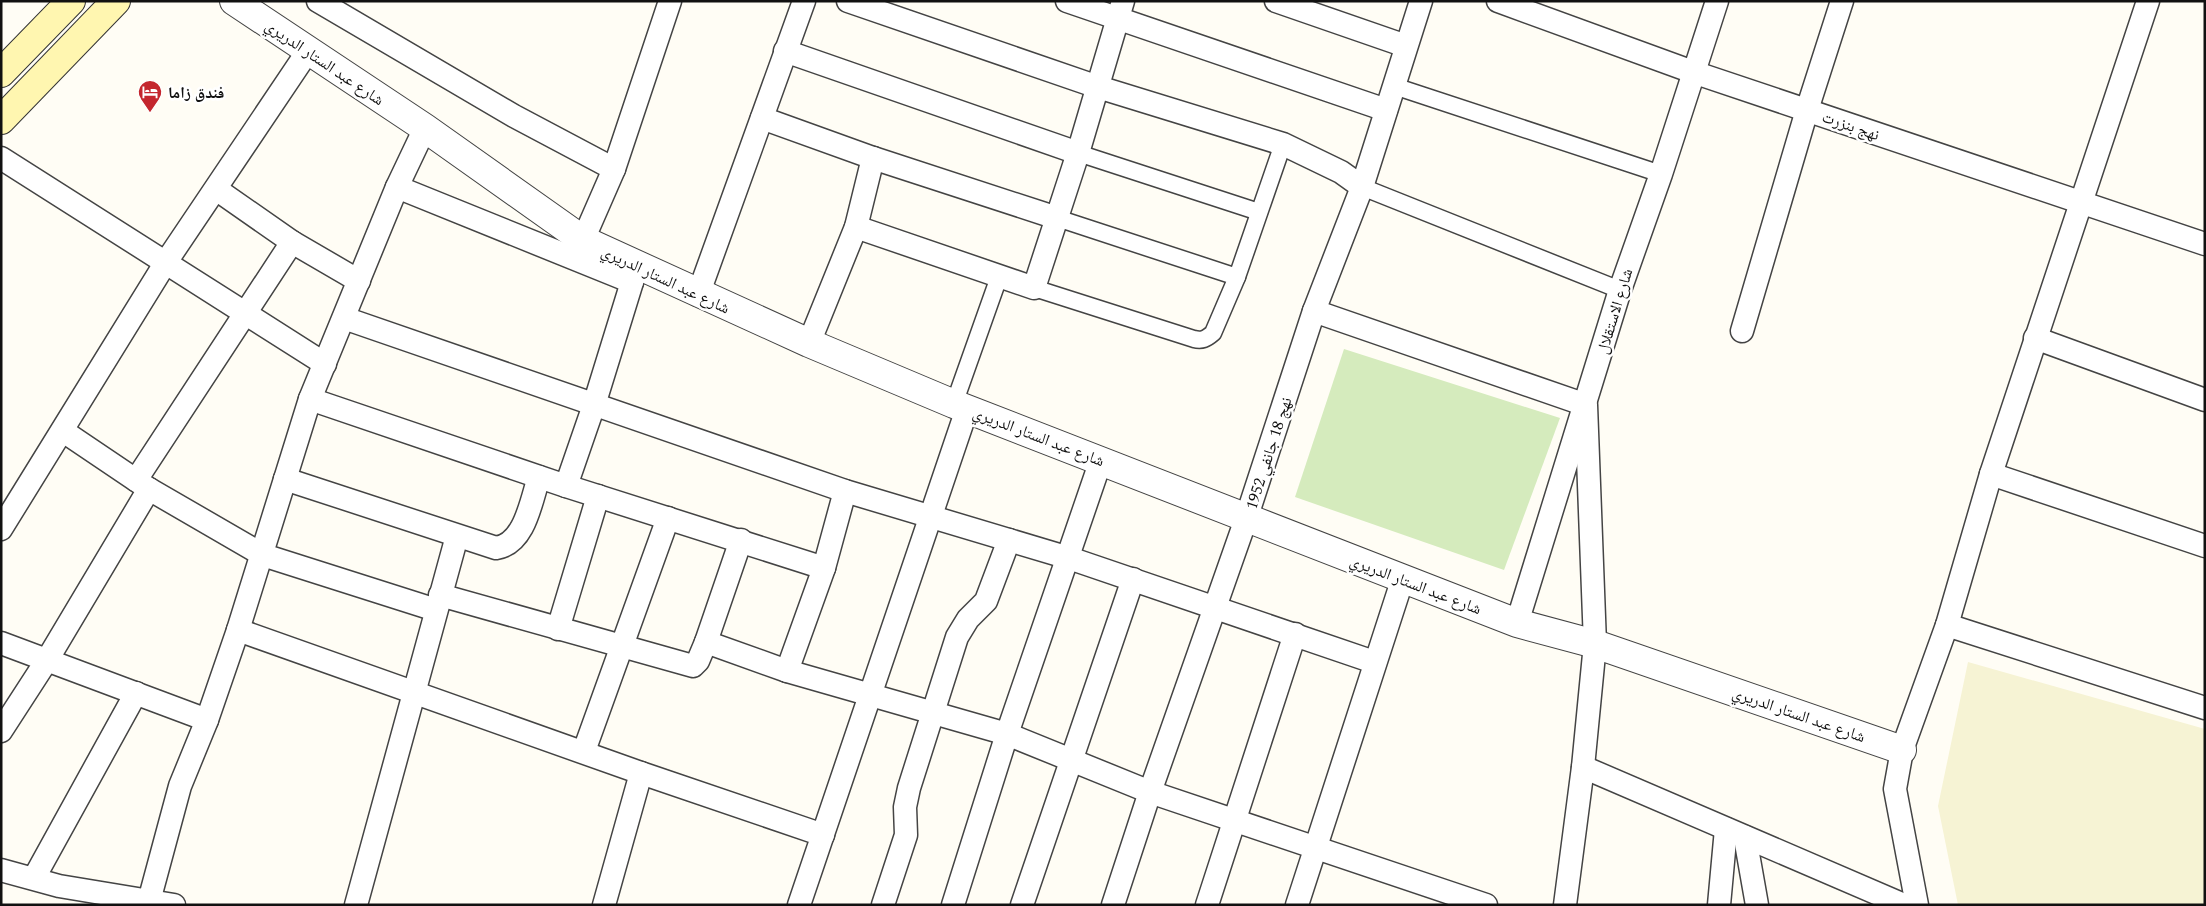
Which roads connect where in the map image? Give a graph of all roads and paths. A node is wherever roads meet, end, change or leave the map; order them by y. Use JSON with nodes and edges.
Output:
{"nodes":[{"id":1,"x":116,"y":1,"type":"edge"},
{"id":2,"x":234,"y":1,"type":"edge"},
{"id":3,"x":318,"y":1,"type":"edge"},
{"id":4,"x":670,"y":1,"type":"edge"},
{"id":5,"x":804,"y":1,"type":"edge"},
{"id":6,"x":848,"y":1,"type":"edge"},
{"id":7,"x":1066,"y":1,"type":"edge"},
{"id":8,"x":1276,"y":1,"type":"edge"},
{"id":9,"x":1421,"y":1,"type":"edge"},
{"id":10,"x":1498,"y":1,"type":"edge"},
{"id":11,"x":1716,"y":1,"type":"edge"},
{"id":12,"x":1842,"y":1,"type":"edge"},
{"id":13,"x":2143,"y":3,"type":"edge"},
{"id":14,"x":57,"y":5,"type":"edge"},
{"id":15,"x":1121,"y":10,"type":"edge"},
{"id":16,"x":86,"y":32,"type":"junction"},
{"id":17,"x":1406,"y":46,"type":"junction"},
{"id":18,"x":785,"y":51,"type":"junction"},
{"id":19,"x":308,"y":52,"type":"junction"},
{"id":20,"x":1692,"y":72,"type":"junction"},
{"id":21,"x":1,"y":73,"type":"edge"},
{"id":22,"x":1394,"y":86,"type":"junction"},
{"id":23,"x":1098,"y":87,"type":"junction"},
{"id":24,"x":1386,"y":110,"type":"junction"},
{"id":25,"x":1807,"y":110,"type":"junction"},
{"id":26,"x":762,"y":118,"type":"junction"},
{"id":27,"x":1,"y":120,"type":"edge"},
{"id":28,"x":425,"y":128,"type":"junction"},
{"id":29,"x":1283,"y":144,"type":"junction"},
{"id":30,"x":1078,"y":153,"type":"junction"},
{"id":31,"x":1,"y":158,"type":"edge"},
{"id":32,"x":873,"y":158,"type":"junction"},
{"id":33,"x":614,"y":169,"type":"junction"},
{"id":34,"x":1661,"y":174,"type":"junction"},
{"id":35,"x":397,"y":187,"type":"junction"},
{"id":36,"x":1362,"y":187,"type":"junction"},
{"id":37,"x":216,"y":189,"type":"junction"},
{"id":38,"x":2082,"y":203,"type":"junction"},
{"id":39,"x":1259,"y":212,"type":"junction"},
{"id":40,"x":1057,"y":218,"type":"junction"},
{"id":41,"x":856,"y":227,"type":"junction"},
{"id":42,"x":583,"y":240,"type":"junction"},
{"id":43,"x":292,"y":242,"type":"junction"},
{"id":44,"x":2205,"y":244,"type":"edge"},
{"id":45,"x":166,"y":262,"type":"junction"},
{"id":46,"x":634,"y":274,"type":"junction"},
{"id":47,"x":999,"y":277,"type":"junction"},
{"id":48,"x":1237,"y":277,"type":"junction"},
{"id":49,"x":359,"y":280,"type":"junction"},
{"id":50,"x":1034,"y":288,"type":"junction"},
{"id":51,"x":1620,"y":290,"type":"junction"},
{"id":52,"x":698,"y":294,"type":"junction"},
{"id":53,"x":1314,"y":311,"type":"junction"},
{"id":54,"x":246,"y":314,"type":"junction"},
{"id":55,"x":344,"y":318,"type":"junction"},
{"id":56,"x":1742,"y":331,"type":"dead end"},
{"id":57,"x":2035,"y":338,"type":"junction"},
{"id":58,"x":809,"y":344,"type":"junction"},
{"id":59,"x":325,"y":364,"type":"junction"},
{"id":60,"x":310,"y":399,"type":"junction"},
{"id":61,"x":2205,"y":400,"type":"edge"},
{"id":62,"x":594,"y":405,"type":"junction"},
{"id":63,"x":1586,"y":405,"type":"junction"},
{"id":64,"x":960,"y":407,"type":"junction"},
{"id":65,"x":63,"y":432,"type":"junction"},
{"id":66,"x":1101,"y":460,"type":"junction"},
{"id":67,"x":1991,"y":474,"type":"junction"},
{"id":68,"x":539,"y":477,"type":"junction"},
{"id":69,"x":285,"y":479,"type":"junction"},
{"id":70,"x":143,"y":485,"type":"junction"},
{"id":71,"x":566,"y":486,"type":"junction"},
{"id":72,"x":845,"y":491,"type":"junction"},
{"id":73,"x":598,"y":496,"type":"junction"},
{"id":74,"x":931,"y":516,"type":"junction"},
{"id":75,"x":668,"y":518,"type":"junction"},
{"id":76,"x":1246,"y":519,"type":"junction"},
{"id":77,"x":1,"y":529,"type":"edge"},
{"id":78,"x":457,"y":536,"type":"junction"},
{"id":79,"x":741,"y":540,"type":"junction"},
{"id":80,"x":1009,"y":540,"type":"junction"},
{"id":81,"x":2205,"y":546,"type":"edge"},
{"id":82,"x":262,"y":554,"type":"junction"},
{"id":83,"x":1069,"y":558,"type":"junction"},
{"id":84,"x":824,"y":568,"type":"junction"},
{"id":85,"x":1403,"y":578,"type":"junction"},
{"id":86,"x":1133,"y":579,"type":"junction"},
{"id":87,"x":438,"y":603,"type":"junction"},
{"id":88,"x":1214,"y":608,"type":"junction"},
{"id":89,"x":1517,"y":623,"type":"junction"},
{"id":90,"x":1948,"y":626,"type":"junction"},
{"id":91,"x":558,"y":629,"type":"junction"},
{"id":92,"x":238,"y":630,"type":"junction"},
{"id":93,"x":1295,"y":634,"type":"junction"},
{"id":94,"x":706,"y":642,"type":"junction"},
{"id":95,"x":1,"y":643,"type":"edge"},
{"id":96,"x":1595,"y":644,"type":"junction"},
{"id":97,"x":622,"y":647,"type":"junction"},
{"id":98,"x":47,"y":660,"type":"junction"},
{"id":99,"x":1374,"y":662,"type":"junction"},
{"id":100,"x":787,"y":671,"type":"junction"},
{"id":101,"x":414,"y":692,"type":"junction"},
{"id":102,"x":136,"y":693,"type":"junction"},
{"id":103,"x":869,"y":694,"type":"junction"},
{"id":104,"x":2205,"y":708,"type":"edge"},
{"id":105,"x":932,"y":714,"type":"junction"},
{"id":106,"x":207,"y":720,"type":"junction"},
{"id":107,"x":1,"y":730,"type":"edge"},
{"id":108,"x":1007,"y":734,"type":"junction"},
{"id":109,"x":1902,"y":750,"type":"junction"},
{"id":110,"x":584,"y":752,"type":"junction"},
{"id":111,"x":1071,"y":760,"type":"junction"},
{"id":112,"x":1583,"y":768,"type":"junction"},
{"id":113,"x":641,"y":773,"type":"junction"},
{"id":114,"x":1150,"y":792,"type":"junction"},
{"id":115,"x":1236,"y":819,"type":"junction"},
{"id":116,"x":1735,"y":833,"type":"junction"},
{"id":117,"x":823,"y":835,"type":"junction"},
{"id":118,"x":1316,"y":847,"type":"junction"},
{"id":119,"x":12,"y":877,"type":"edge"},
{"id":120,"x":60,"y":895,"type":"edge"},
{"id":121,"x":149,"y":901,"type":"junction"},
{"id":122,"x":174,"y":905,"type":"edge"},
{"id":123,"x":356,"y":905,"type":"edge"},
{"id":124,"x":604,"y":905,"type":"edge"},
{"id":125,"x":799,"y":905,"type":"edge"},
{"id":126,"x":883,"y":905,"type":"edge"},
{"id":127,"x":953,"y":905,"type":"edge"},
{"id":128,"x":1022,"y":905,"type":"edge"},
{"id":129,"x":1113,"y":905,"type":"edge"},
{"id":130,"x":1207,"y":905,"type":"edge"},
{"id":131,"x":1296,"y":905,"type":"edge"},
{"id":132,"x":1486,"y":905,"type":"edge"},
{"id":133,"x":1565,"y":905,"type":"edge"},
{"id":134,"x":1719,"y":905,"type":"edge"},
{"id":135,"x":1757,"y":905,"type":"edge"},
{"id":136,"x":1904,"y":905,"type":"edge"},
{"id":137,"x":1917,"y":905,"type":"edge"}],
"edges":[{"from":1,"to":16,"type":"main road"},
{"from":2,"to":19,"type":"street","name":"شارع عبد الستار الدريري"},
{"from":3,"to":33,"type":"street"},
{"from":4,"to":33,"type":"street"},
{"from":5,"to":18,"type":"street"},
{"from":6,"to":23,"type":"street"},
{"from":7,"to":15,"type":"street"},
{"from":8,"to":17,"type":"street"},
{"from":9,"to":17,"type":"street","name":"نهج 18 جانفي 1952"},
{"from":10,"to":20,"type":"street","name":"نهج بنزرت"},
{"from":11,"to":20,"type":"street","name":"شارع الاستقلال"},
{"from":12,"to":25,"type":"street"},
{"from":13,"to":38,"type":"street"},
{"from":14,"to":16,"type":"main road"},
{"from":14,"to":21,"type":"main road"},
{"from":15,"to":23,"type":"street"},
{"from":15,"to":24,"type":"street"},
{"from":16,"to":27,"type":"main road"},
{"from":17,"to":22,"type":"street","name":"نهج 18 جانفي 1952"},
{"from":18,"to":26,"type":"street"},
{"from":18,"to":30,"type":"street"},
{"from":19,"to":28,"type":"street","name":"شارع عبد الستار الدريري"},
{"from":19,"to":37,"type":"street"},
{"from":20,"to":25,"type":"street","name":"نهج بنزرت"},
{"from":20,"to":34,"type":"street","name":"شارع الاستقلال"},
{"from":22,"to":24,"type":"street","name":"نهج 18 جانفي 1952"},
{"from":22,"to":34,"type":"street"},
{"from":23,"to":29,"type":"street"},
{"from":23,"to":30,"type":"street"},
{"from":24,"to":36,"type":"street","name":"نهج 18 جانفي 1952"},
{"from":25,"to":38,"type":"street","name":"نهج بنزرت"},
{"from":25,"to":56,"type":"street"},
{"from":26,"to":32,"type":"street"},
{"from":26,"to":52,"type":"street"},
{"from":28,"to":35,"type":"street"},
{"from":28,"to":42,"type":"street","name":"شارع عبد الستار الدريري"},
{"from":29,"to":36,"type":"street"},
{"from":29,"to":39,"type":"street"},
{"from":30,"to":39,"type":"street"},
{"from":30,"to":40,"type":"street"},
{"from":31,"to":45,"type":"street"},
{"from":32,"to":40,"type":"street"},
{"from":32,"to":41,"type":"street"},
{"from":33,"to":42,"type":"street"},
{"from":34,"to":51,"type":"street","name":"شارع الاستقلال"},
{"from":35,"to":46,"type":"street"},
{"from":35,"to":49,"type":"street"},
{"from":36,"to":51,"type":"street"},
{"from":36,"to":53,"type":"street","name":"نهج 18 جانفي 1952"},
{"from":37,"to":43,"type":"street"},
{"from":37,"to":45,"type":"street"},
{"from":38,"to":44,"type":"street","name":"نهج بنزرت"},
{"from":38,"to":57,"type":"street"},
{"from":39,"to":48,"type":"street"},
{"from":40,"to":48,"type":"street"},
{"from":40,"to":50,"type":"street"},
{"from":41,"to":47,"type":"street"},
{"from":41,"to":58,"type":"street"},
{"from":42,"to":46,"type":"street","name":"شارع عبد الستار الدريري"},
{"from":43,"to":49,"type":"street"},
{"from":43,"to":54,"type":"street"},
{"from":45,"to":54,"type":"street"},
{"from":45,"to":65,"type":"street"},
{"from":46,"to":52,"type":"street","name":"شارع عبد الستار الدريري"},
{"from":46,"to":62,"type":"street"},
{"from":47,"to":50,"type":"street"},
{"from":47,"to":64,"type":"street"},
{"from":48,"to":50,"type":"street"},
{"from":49,"to":55,"type":"street"},
{"from":51,"to":63,"type":"street","name":"شارع الاستقلال"},
{"from":52,"to":58,"type":"street","name":"شارع عبد الستار الدريري"},
{"from":53,"to":63,"type":"street"},
{"from":53,"to":76,"type":"street","name":"نهج 18 جانفي 1952"},
{"from":54,"to":59,"type":"street"},
{"from":54,"to":70,"type":"street"},
{"from":55,"to":59,"type":"street"},
{"from":55,"to":62,"type":"street"},
{"from":57,"to":61,"type":"street"},
{"from":57,"to":67,"type":"street"},
{"from":58,"to":64,"type":"street","name":"شارع عبد الستار الدريري"},
{"from":59,"to":60,"type":"street"},
{"from":60,"to":68,"type":"street"},
{"from":60,"to":69,"type":"street"},
{"from":62,"to":71,"type":"street"},
{"from":62,"to":72,"type":"street"},
{"from":63,"to":89,"type":"street","name":"شارع الاستقلال"},
{"from":63,"to":96,"type":"street"},
{"from":64,"to":66,"type":"street","name":"شارع عبد الستار الدريري"},
{"from":64,"to":74,"type":"street"},
{"from":65,"to":70,"type":"street"},
{"from":65,"to":77,"type":"street"},
{"from":66,"to":76,"type":"street","name":"شارع عبد الستار الدريري"},
{"from":66,"to":83,"type":"street"},
{"from":67,"to":81,"type":"street"},
{"from":67,"to":90,"type":"street"},
{"from":68,"to":71,"type":"street"},
{"from":68,"to":78,"type":"street"},
{"from":69,"to":78,"type":"street"},
{"from":69,"to":82,"type":"street"},
{"from":70,"to":82,"type":"street"},
{"from":70,"to":98,"type":"street"},
{"from":71,"to":73,"type":"street"},
{"from":72,"to":74,"type":"street"},
{"from":72,"to":84,"type":"street"},
{"from":73,"to":75,"type":"street"},
{"from":73,"to":91,"type":"street"},
{"from":74,"to":80,"type":"street"},
{"from":74,"to":103,"type":"street"},
{"from":75,"to":79,"type":"street"},
{"from":75,"to":97,"type":"street"},
{"from":76,"to":85,"type":"street","name":"شارع عبد الستار الدريري"},
{"from":76,"to":88,"type":"street","name":"نهج 18 جانفي 1952"},
{"from":78,"to":87,"type":"street"},
{"from":79,"to":84,"type":"street"},
{"from":79,"to":94,"type":"street"},
{"from":80,"to":83,"type":"street"},
{"from":80,"to":105,"type":"street"},
{"from":82,"to":87,"type":"street"},
{"from":82,"to":92,"type":"street"},
{"from":83,"to":86,"type":"street"},
{"from":83,"to":108,"type":"street"},
{"from":84,"to":100,"type":"street"},
{"from":85,"to":89,"type":"street","name":"شارع عبد الستار الدريري"},
{"from":85,"to":99,"type":"street"},
{"from":86,"to":88,"type":"street"},
{"from":86,"to":111,"type":"street"},
{"from":87,"to":91,"type":"street"},
{"from":87,"to":101,"type":"street"},
{"from":88,"to":93,"type":"street"},
{"from":88,"to":114,"type":"street","name":"نهج 18 جانفي 1952"},
{"from":89,"to":96,"type":"street","name":"شارع عبد الستار الدريري"},
{"from":90,"to":104,"type":"street"},
{"from":90,"to":109,"type":"street"},
{"from":91,"to":97,"type":"street"},
{"from":92,"to":101,"type":"street"},
{"from":92,"to":106,"type":"street"},
{"from":93,"to":99,"type":"street"},
{"from":93,"to":115,"type":"street"},
{"from":94,"to":97,"type":"street"},
{"from":94,"to":100,"type":"street"},
{"from":95,"to":98,"type":"street"},
{"from":96,"to":109,"type":"street","name":"شارع عبد الستار الدريري"},
{"from":96,"to":112,"type":"street"},
{"from":97,"to":110,"type":"street"},
{"from":98,"to":102,"type":"street"},
{"from":98,"to":107,"type":"street"},
{"from":99,"to":118,"type":"street"},
{"from":100,"to":103,"type":"street"},
{"from":101,"to":110,"type":"street"},
{"from":101,"to":123,"type":"street"},
{"from":102,"to":106,"type":"street"},
{"from":102,"to":119,"type":"street"},
{"from":103,"to":105,"type":"street"},
{"from":103,"to":117,"type":"street"},
{"from":105,"to":108,"type":"street"},
{"from":105,"to":126,"type":"street"},
{"from":106,"to":121,"type":"street"},
{"from":108,"to":111,"type":"street"},
{"from":108,"to":127,"type":"street"},
{"from":109,"to":137,"type":"street"},
{"from":110,"to":113,"type":"street"},
{"from":111,"to":114,"type":"street"},
{"from":111,"to":128,"type":"street"},
{"from":112,"to":116,"type":"street"},
{"from":112,"to":133,"type":"street"},
{"from":113,"to":117,"type":"street"},
{"from":113,"to":124,"type":"street"},
{"from":114,"to":115,"type":"street"},
{"from":114,"to":129,"type":"street","name":"نهج 18 جانفي 1952"},
{"from":115,"to":118,"type":"street"},
{"from":115,"to":130,"type":"street"},
{"from":116,"to":134,"type":"street"},
{"from":116,"to":135,"type":"street"},
{"from":116,"to":136,"type":"street"},
{"from":117,"to":125,"type":"street"},
{"from":118,"to":131,"type":"street"},
{"from":118,"to":132,"type":"street"},
{"from":119,"to":120,"type":"street"},
{"from":120,"to":121,"type":"street"},
{"from":121,"to":122,"type":"street"}]}
